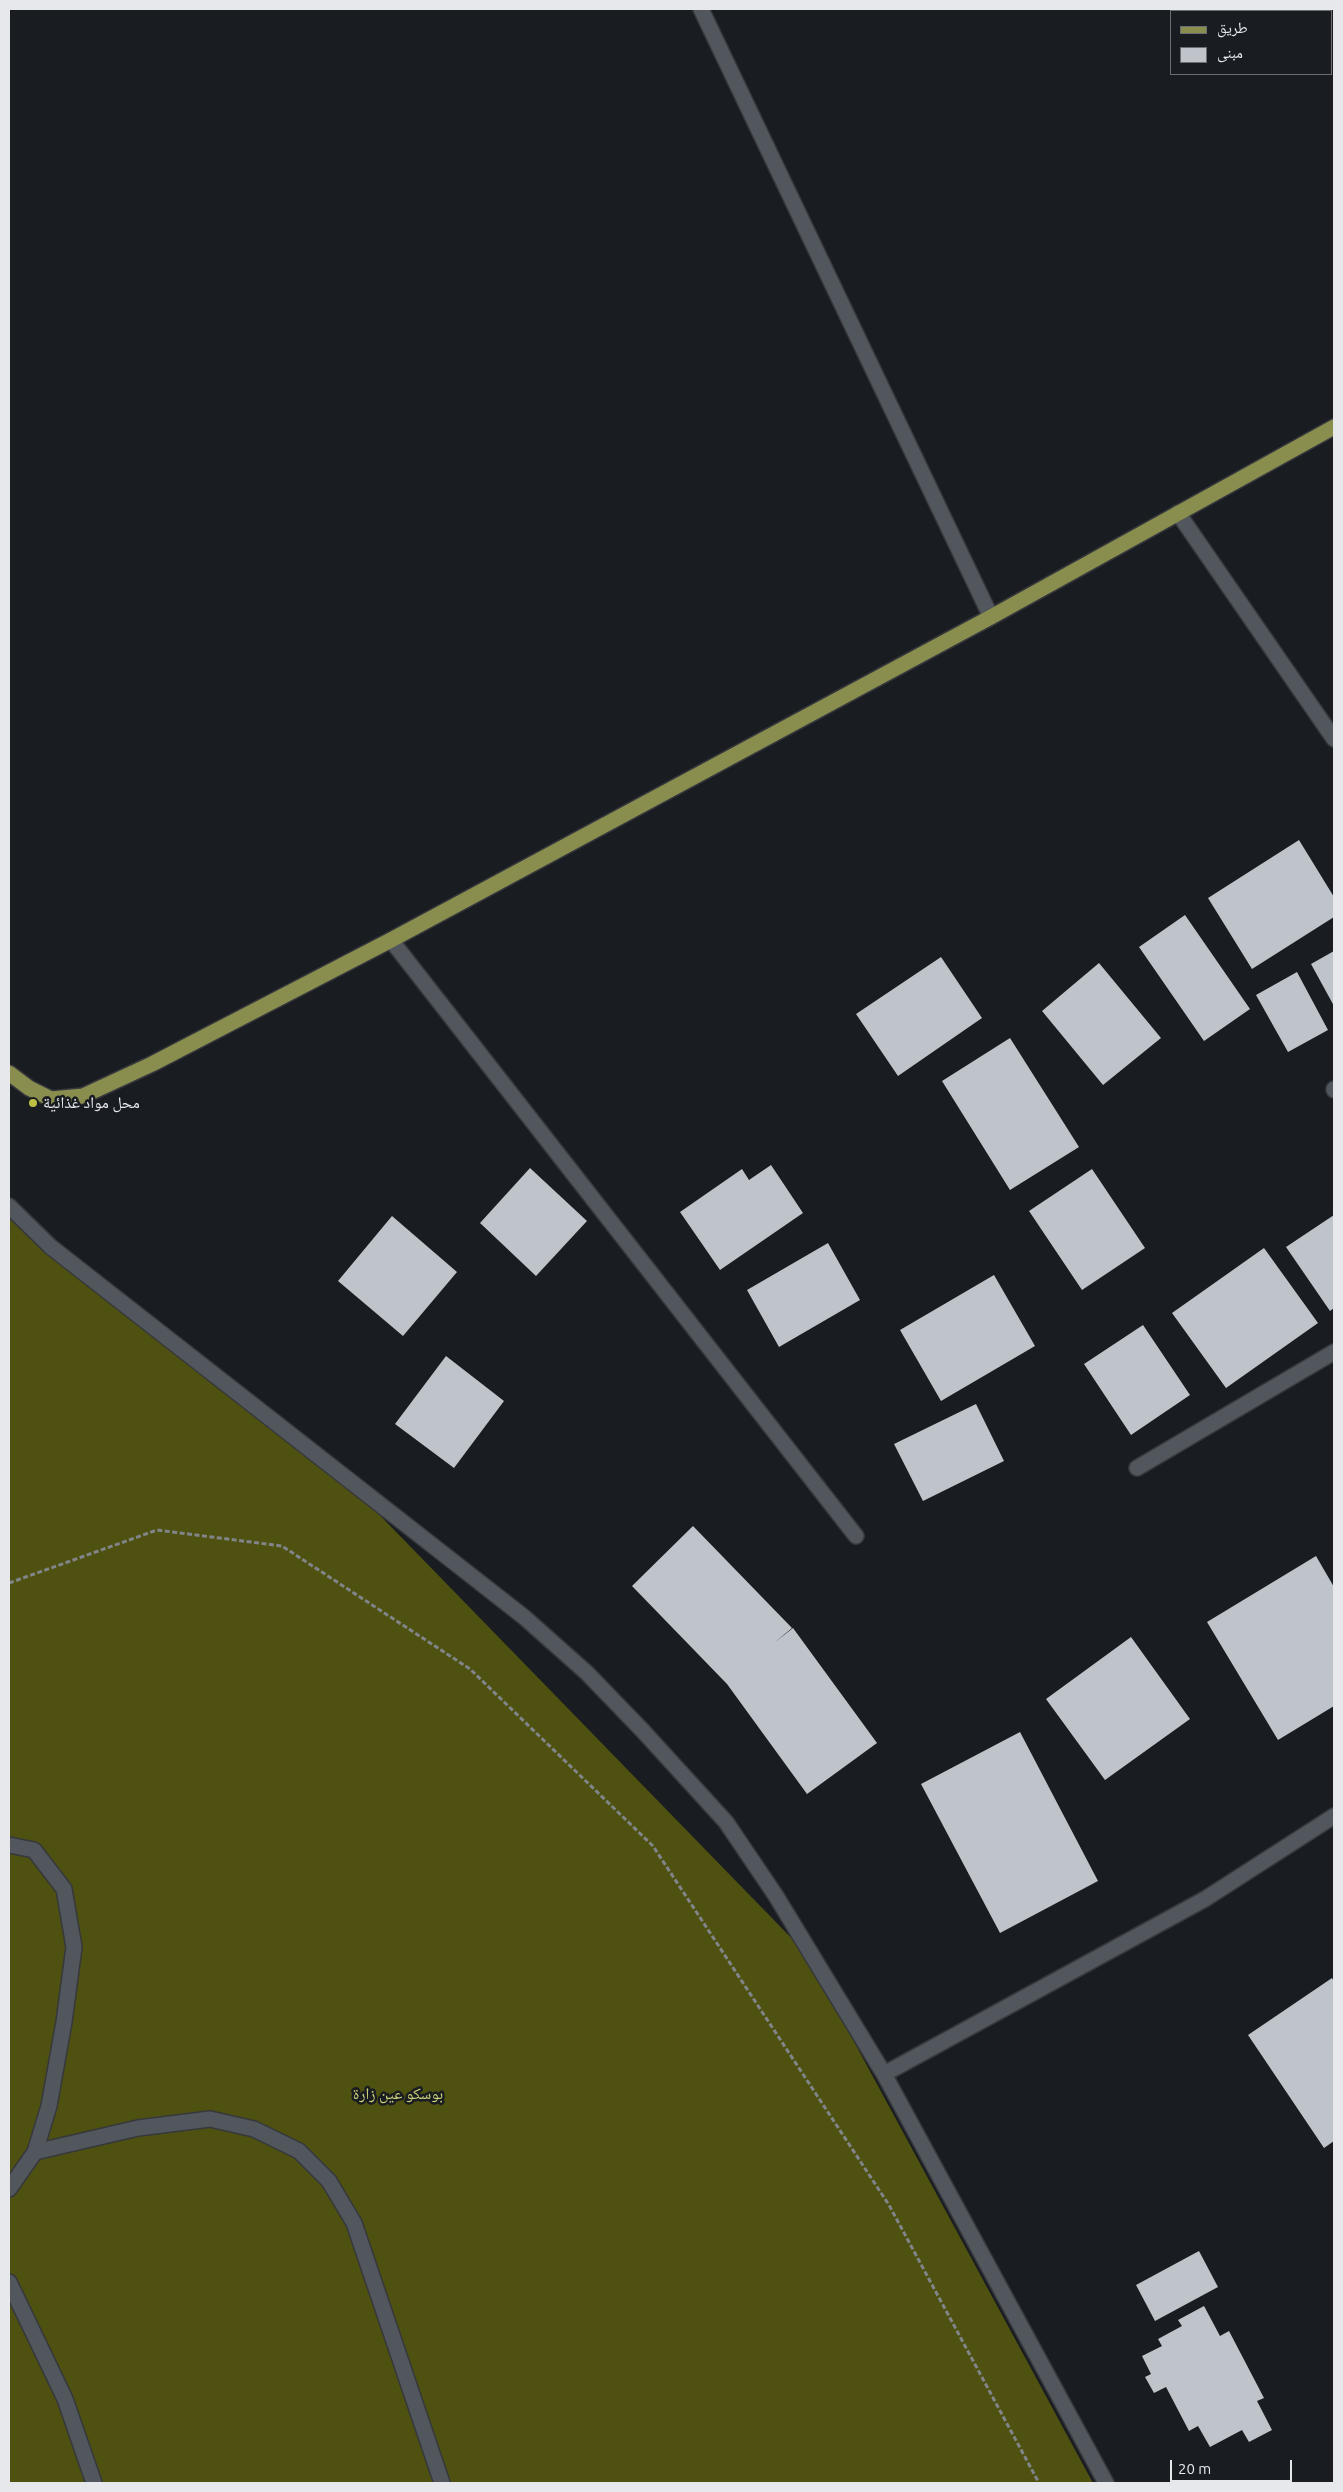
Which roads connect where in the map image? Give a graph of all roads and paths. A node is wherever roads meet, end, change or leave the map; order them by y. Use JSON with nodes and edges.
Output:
{"nodes":[{"id":1,"x":701,"y":9,"type":"edge"},
{"id":2,"x":1334,"y":427,"type":"edge"},
{"id":3,"x":1178,"y":513,"type":"junction"},
{"id":4,"x":991,"y":617,"type":"junction"},
{"id":5,"x":1334,"y":739,"type":"edge"},
{"id":6,"x":391,"y":940,"type":"junction"},
{"id":7,"x":9,"y":1072,"type":"edge"},
{"id":8,"x":9,"y":1206,"type":"edge"},
{"id":9,"x":1334,"y":1352,"type":"edge"},
{"id":10,"x":1137,"y":1468,"type":"dead end"},
{"id":11,"x":856,"y":1536,"type":"dead end"},
{"id":12,"x":9,"y":1583,"type":"edge"},
{"id":13,"x":1334,"y":1816,"type":"edge"},
{"id":14,"x":9,"y":1845,"type":"edge"},
{"id":15,"x":884,"y":2074,"type":"junction"},
{"id":16,"x":36,"y":2152,"type":"junction"},
{"id":17,"x":9,"y":2189,"type":"edge"},
{"id":18,"x":9,"y":2282,"type":"edge"},
{"id":19,"x":94,"y":2483,"type":"edge"},
{"id":20,"x":442,"y":2483,"type":"edge"},
{"id":21,"x":1038,"y":2483,"type":"edge"},
{"id":22,"x":1106,"y":2483,"type":"edge"}],
"edges":[{"from":1,"to":4,"type":"street"},
{"from":2,"to":3,"type":"main road"},
{"from":3,"to":4,"type":"main road"},
{"from":3,"to":5,"type":"street"},
{"from":4,"to":6,"type":"main road"},
{"from":6,"to":7,"type":"main road"},
{"from":6,"to":11,"type":"street"},
{"from":8,"to":15,"type":"street"},
{"from":9,"to":10,"type":"street"},
{"from":12,"to":21,"type":"path"},
{"from":13,"to":15,"type":"street"},
{"from":14,"to":16,"type":"street"},
{"from":15,"to":22,"type":"street"},
{"from":16,"to":17,"type":"street"},
{"from":16,"to":20,"type":"street"},
{"from":18,"to":19,"type":"street"}]}
